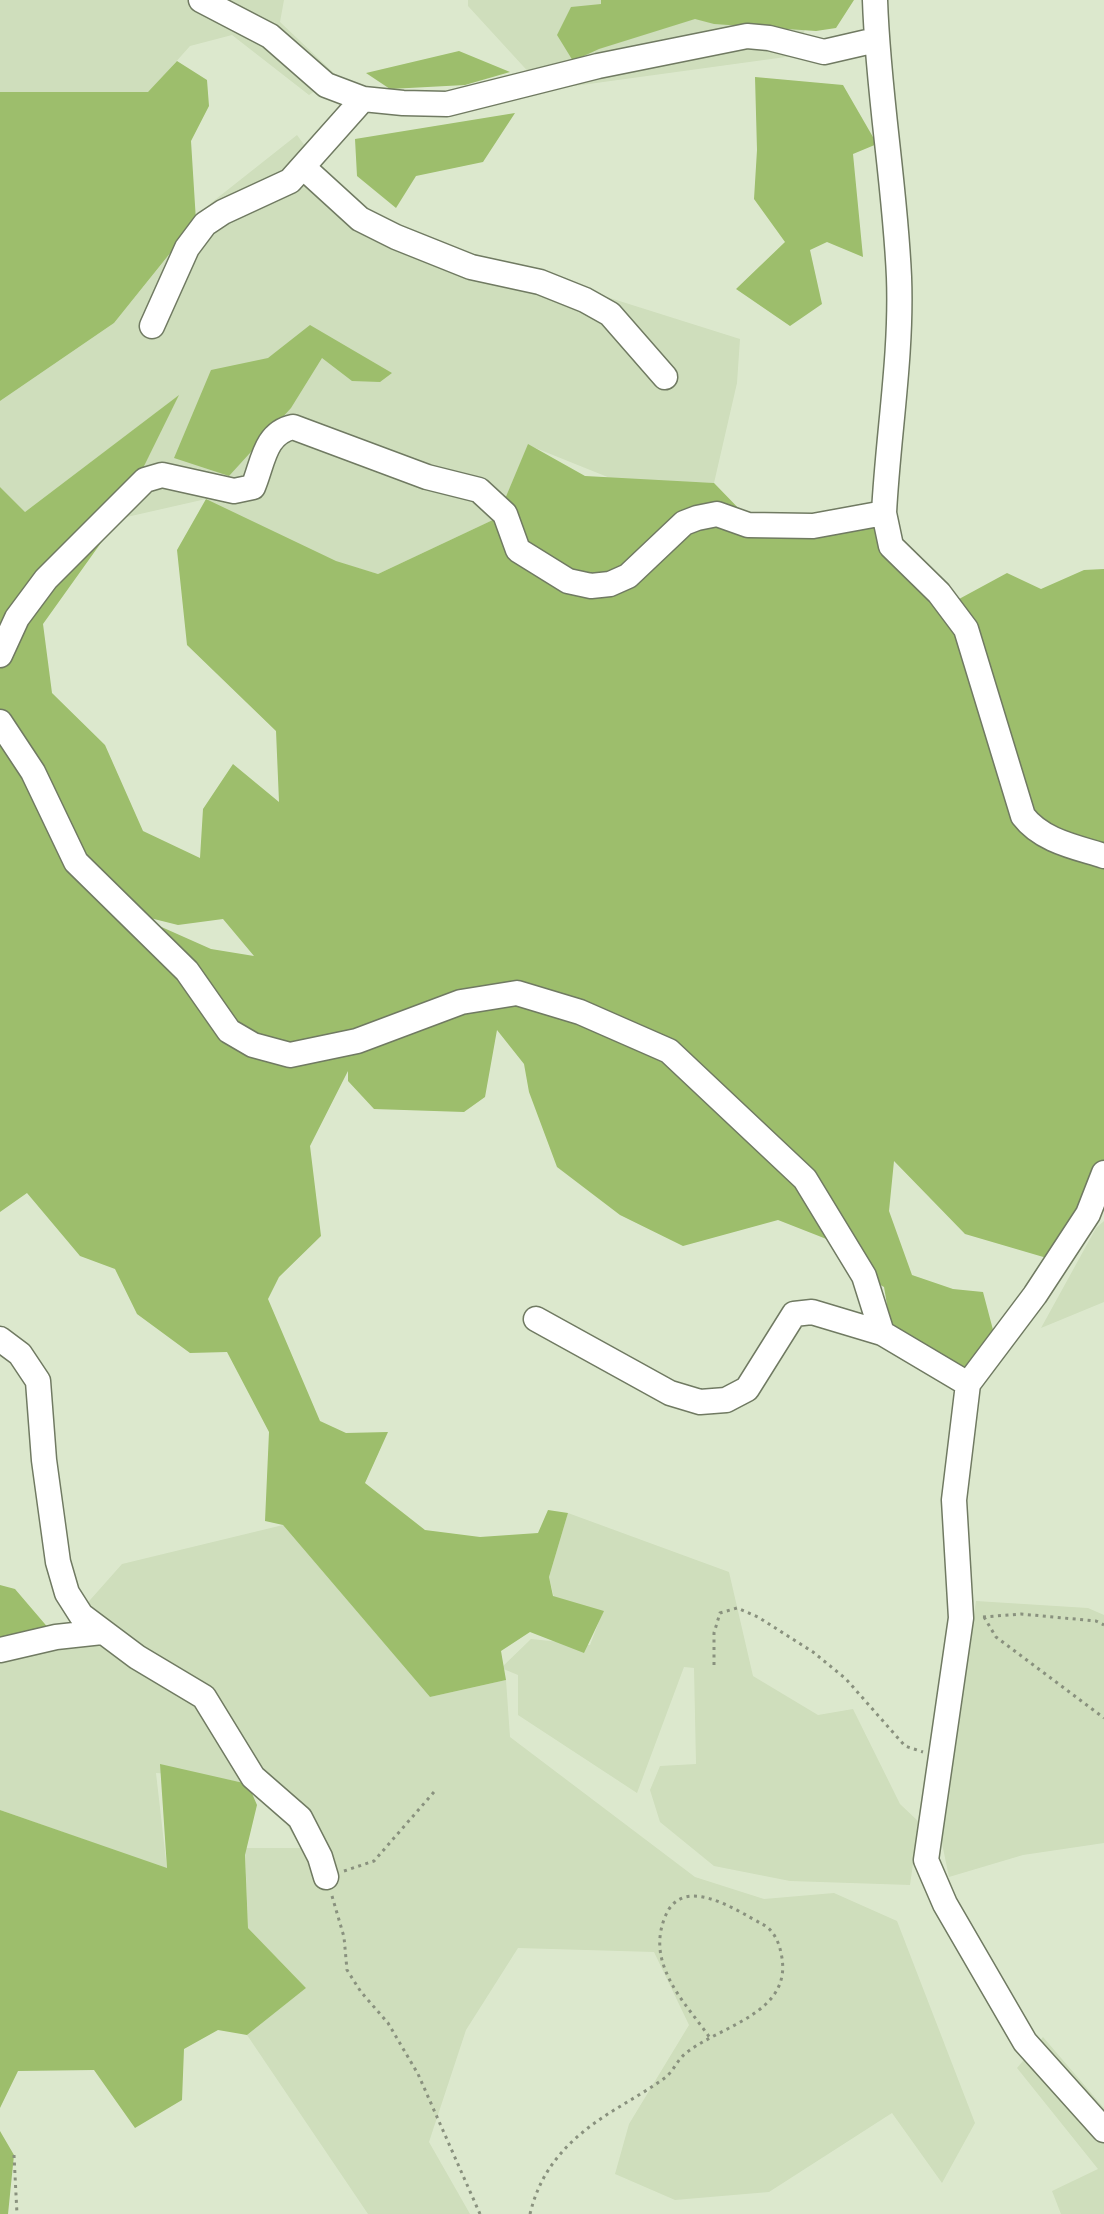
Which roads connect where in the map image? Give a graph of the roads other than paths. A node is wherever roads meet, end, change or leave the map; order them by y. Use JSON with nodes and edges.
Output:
{"nodes":[{"id":1,"x":201,"y":0,"type":"edge"},
{"id":2,"x":875,"y":0,"type":"edge"},
{"id":3,"x":876,"y":40,"type":"junction"},
{"id":4,"x":363,"y":99,"type":"junction"},
{"id":5,"x":303,"y":167,"type":"junction"},
{"id":6,"x":152,"y":326,"type":"dead end"},
{"id":7,"x":665,"y":377,"type":"dead end"},
{"id":8,"x":884,"y":513,"type":"junction"},
{"id":9,"x":0,"y":655,"type":"edge"},
{"id":10,"x":0,"y":722,"type":"edge"},
{"id":11,"x":1104,"y":856,"type":"edge"},
{"id":12,"x":1104,"y":1173,"type":"edge"},
{"id":13,"x":536,"y":1319,"type":"dead end"},
{"id":14,"x":882,"y":1333,"type":"junction"},
{"id":15,"x":0,"y":1339,"type":"edge"},
{"id":16,"x":968,"y":1384,"type":"junction"},
{"id":17,"x":102,"y":1632,"type":"junction"},
{"id":18,"x":0,"y":1650,"type":"edge"},
{"id":19,"x":326,"y":1876,"type":"road end"},
{"id":20,"x":1104,"y":2130,"type":"edge"}],
"edges":[{"from":1,"to":4,"type":"street"},
{"from":2,"to":3,"type":"street"},
{"from":3,"to":4,"type":"street"},
{"from":3,"to":8,"type":"street"},
{"from":4,"to":5,"type":"street"},
{"from":5,"to":6,"type":"street"},
{"from":5,"to":7,"type":"street"},
{"from":8,"to":9,"type":"street"},
{"from":8,"to":11,"type":"street"},
{"from":10,"to":14,"type":"street"},
{"from":12,"to":16,"type":"street"},
{"from":13,"to":14,"type":"street"},
{"from":14,"to":16,"type":"street"},
{"from":15,"to":17,"type":"street"},
{"from":16,"to":20,"type":"street"},
{"from":17,"to":18,"type":"street"},
{"from":17,"to":19,"type":"street"}]}
